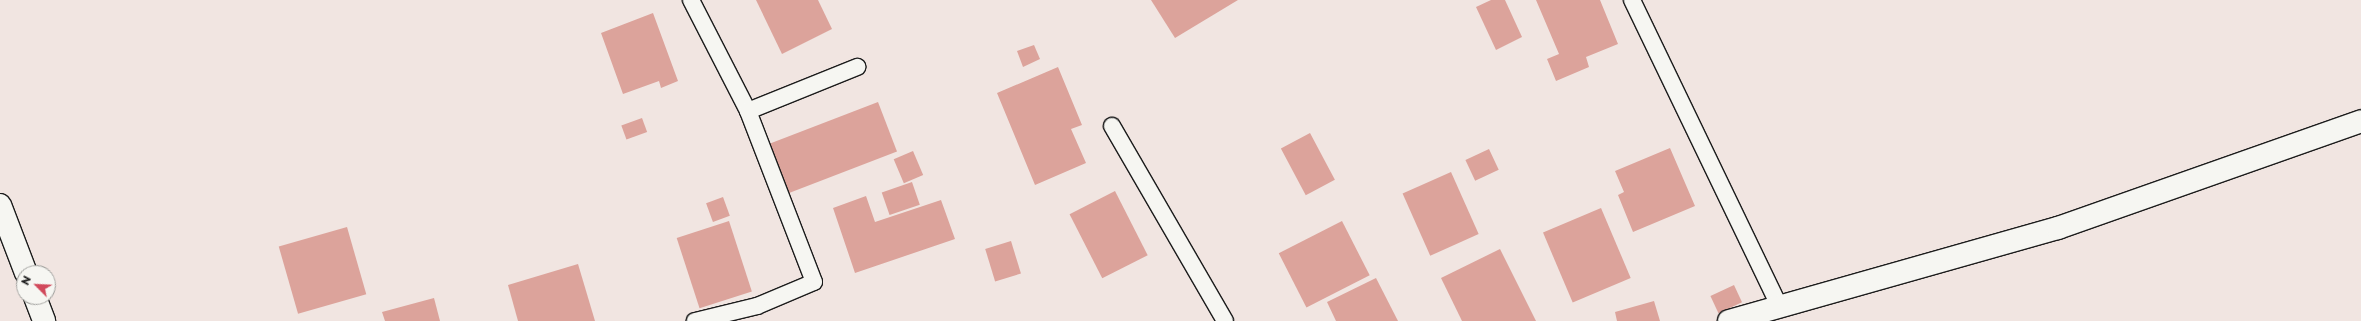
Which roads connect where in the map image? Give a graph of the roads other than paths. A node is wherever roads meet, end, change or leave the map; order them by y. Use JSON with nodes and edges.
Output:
{"nodes":[{"id":1,"x":691,"y":0,"type":"edge"},
{"id":2,"x":1632,"y":0,"type":"edge"},
{"id":3,"x":857,"y":67,"type":"dead end"},
{"id":4,"x":748,"y":111,"type":"junction"},
{"id":5,"x":2361,"y":121,"type":"edge"},
{"id":6,"x":1112,"y":126,"type":"dead end"},
{"id":7,"x":0,"y":205,"type":"edge"},
{"id":8,"x":23,"y":265,"type":"edge"},
{"id":9,"x":38,"y":305,"type":"edge"},
{"id":10,"x":1780,"y":307,"type":"junction"},
{"id":11,"x":44,"y":321,"type":"edge"},
{"id":12,"x":695,"y":321,"type":"edge"},
{"id":13,"x":1225,"y":321,"type":"edge"},
{"id":14,"x":1729,"y":321,"type":"edge"}],
"edges":[{"from":1,"to":4,"type":"lane"},
{"from":2,"to":10,"type":"lane"},
{"from":3,"to":4,"type":"lane"},
{"from":4,"to":12,"type":"lane"},
{"from":5,"to":10,"type":"street"},
{"from":6,"to":13,"type":"lane"},
{"from":7,"to":8,"type":"street"},
{"from":9,"to":11,"type":"street"},
{"from":10,"to":14,"type":"street"}]}
